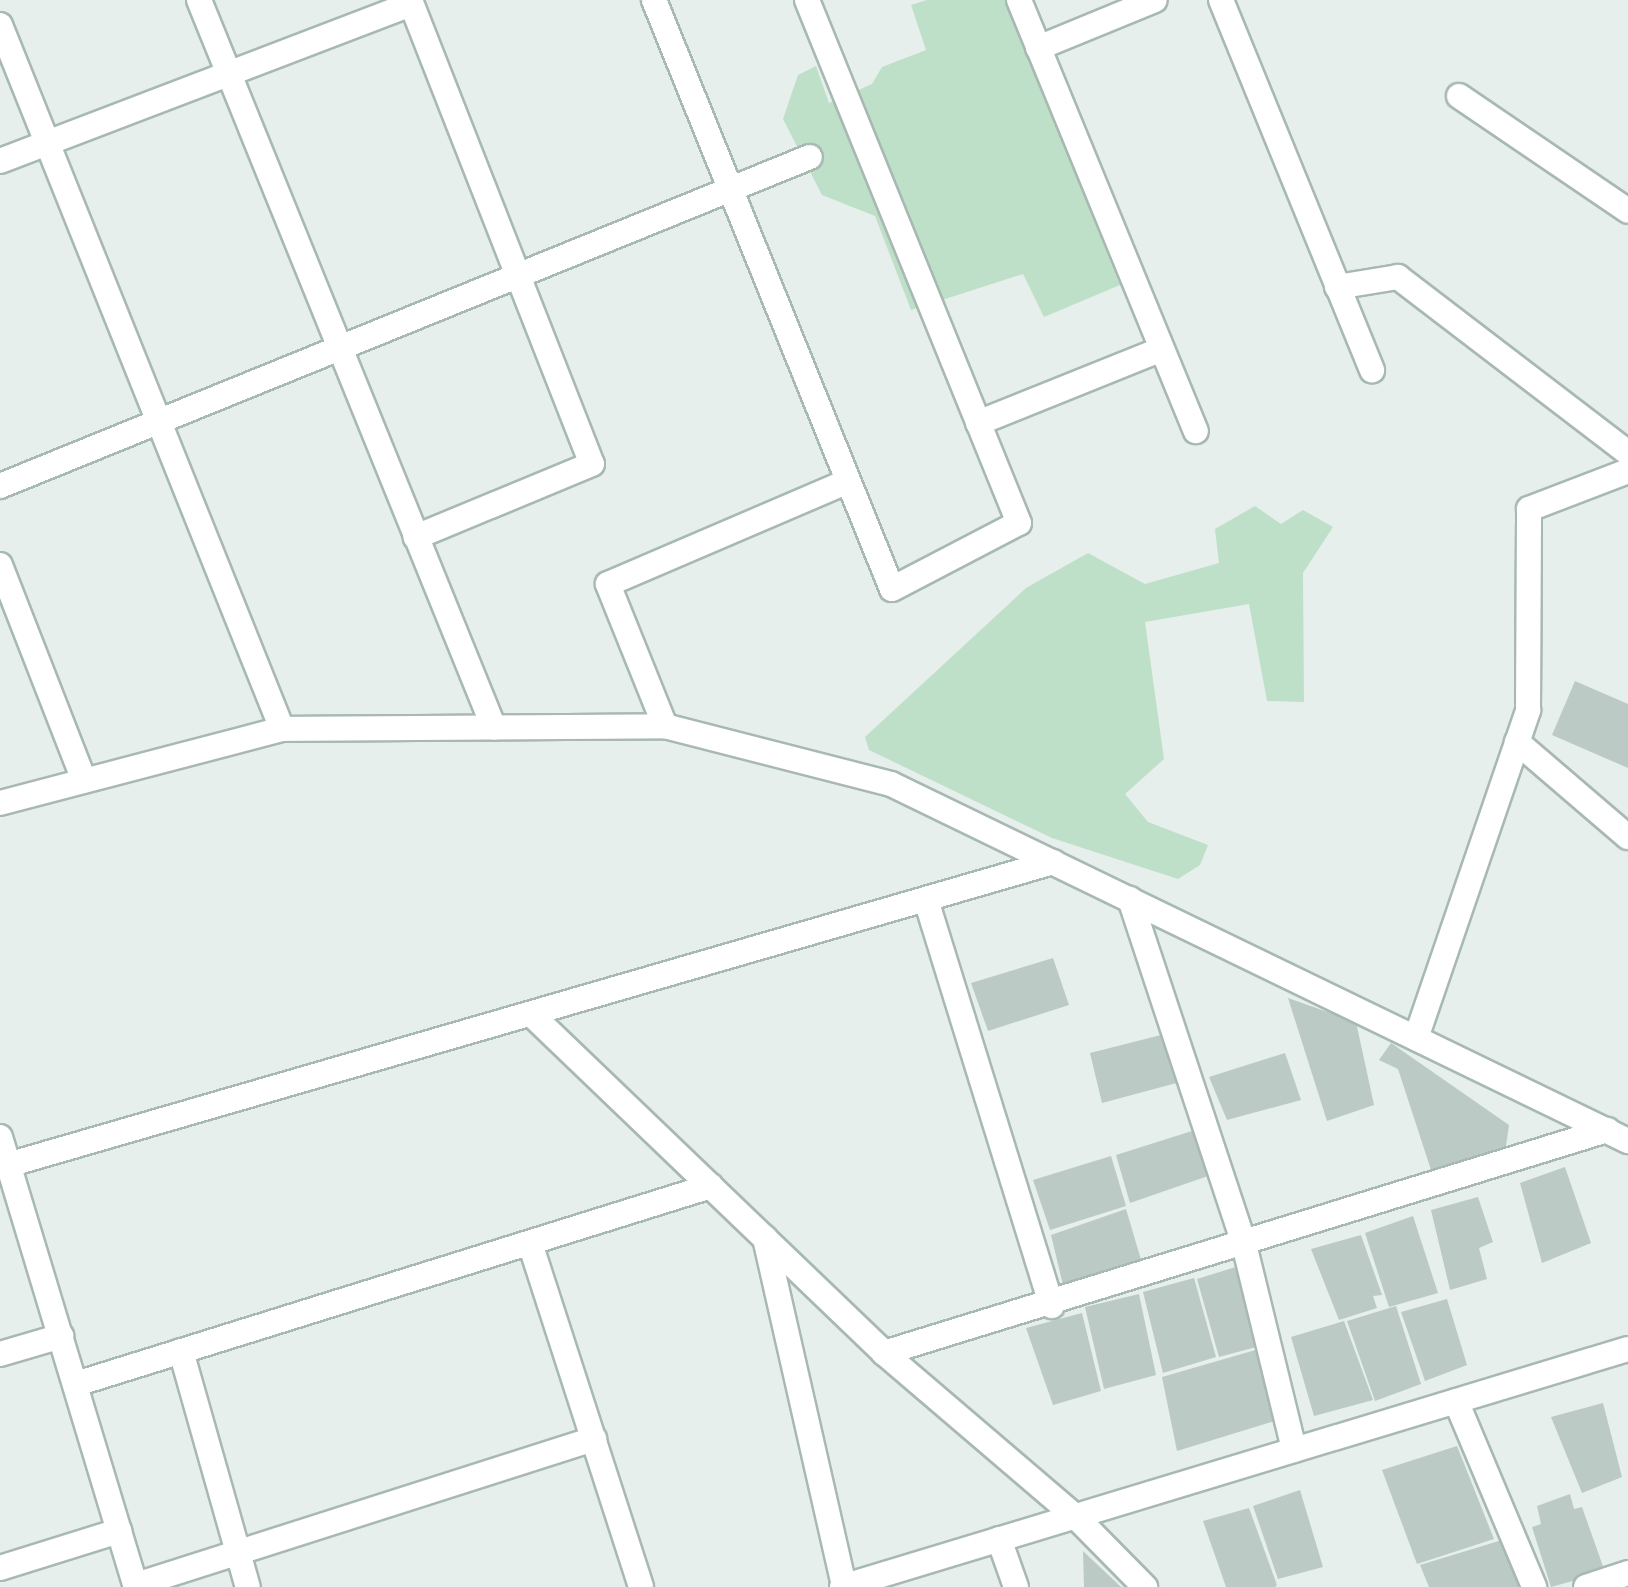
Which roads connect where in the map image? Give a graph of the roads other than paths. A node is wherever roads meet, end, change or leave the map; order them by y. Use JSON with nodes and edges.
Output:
{"nodes":[{"id":1,"x":199,"y":0,"type":"edge"},
{"id":2,"x":654,"y":0,"type":"edge"},
{"id":3,"x":807,"y":0,"type":"edge"},
{"id":4,"x":1019,"y":0,"type":"edge"},
{"id":5,"x":1155,"y":0,"type":"edge"},
{"id":6,"x":1221,"y":0,"type":"edge"},
{"id":7,"x":411,"y":2,"type":"edge"},
{"id":8,"x":0,"y":25,"type":"edge"},
{"id":9,"x":1038,"y":48,"type":"junction"},
{"id":10,"x":229,"y":73,"type":"junction"},
{"id":11,"x":1459,"y":96,"type":"dead end"},
{"id":12,"x":48,"y":142,"type":"junction"},
{"id":13,"x":810,"y":157,"type":"dead end"},
{"id":14,"x":0,"y":161,"type":"edge"},
{"id":15,"x":730,"y":189,"type":"junction"},
{"id":16,"x":1628,"y":211,"type":"edge"},
{"id":17,"x":518,"y":275,"type":"junction"},
{"id":18,"x":1337,"y":287,"type":"junction"},
{"id":19,"x":340,"y":348,"type":"junction"},
{"id":20,"x":1162,"y":349,"type":"junction"},
{"id":21,"x":1372,"y":370,"type":"dead end"},
{"id":22,"x":159,"y":421,"type":"junction"},
{"id":23,"x":978,"y":423,"type":"junction"},
{"id":24,"x":1196,"y":431,"type":"dead end"},
{"id":25,"x":1628,"y":453,"type":"edge"},
{"id":26,"x":1628,"y":471,"type":"edge"},
{"id":27,"x":848,"y":481,"type":"junction"},
{"id":28,"x":0,"y":486,"type":"edge"},
{"id":29,"x":416,"y":537,"type":"junction"},
{"id":30,"x":0,"y":565,"type":"edge"},
{"id":31,"x":665,"y":726,"type":"junction"},
{"id":32,"x":494,"y":728,"type":"junction"},
{"id":33,"x":282,"y":729,"type":"junction"},
{"id":34,"x":1517,"y":742,"type":"junction"},
{"id":35,"x":84,"y":780,"type":"junction"},
{"id":36,"x":0,"y":803,"type":"edge"},
{"id":37,"x":1628,"y":837,"type":"edge"},
{"id":38,"x":1053,"y":862,"type":"junction"},
{"id":39,"x":1130,"y":899,"type":"junction"},
{"id":40,"x":927,"y":903,"type":"junction"},
{"id":41,"x":534,"y":1017,"type":"junction"},
{"id":42,"x":1416,"y":1038,"type":"junction"},
{"id":43,"x":1617,"y":1135,"type":"edge"},
{"id":44,"x":0,"y":1137,"type":"edge"},
{"id":45,"x":5,"y":1162,"type":"edge"},
{"id":46,"x":711,"y":1186,"type":"junction"},
{"id":47,"x":765,"y":1238,"type":"junction"},
{"id":48,"x":1243,"y":1240,"type":"junction"},
{"id":49,"x":530,"y":1243,"type":"junction"},
{"id":50,"x":1052,"y":1306,"type":"junction"},
{"id":51,"x":61,"y":1336,"type":"junction"},
{"id":52,"x":1628,"y":1349,"type":"edge"},
{"id":53,"x":181,"y":1351,"type":"junction"},
{"id":54,"x":884,"y":1353,"type":"junction"},
{"id":55,"x":0,"y":1354,"type":"edge"},
{"id":56,"x":76,"y":1384,"type":"junction"},
{"id":57,"x":1456,"y":1401,"type":"junction"},
{"id":58,"x":594,"y":1439,"type":"junction"},
{"id":59,"x":1294,"y":1450,"type":"junction"},
{"id":60,"x":1075,"y":1516,"type":"junction"},
{"id":61,"x":119,"y":1531,"type":"junction"},
{"id":62,"x":999,"y":1539,"type":"junction"},
{"id":63,"x":239,"y":1552,"type":"junction"},
{"id":64,"x":0,"y":1568,"type":"edge"},
{"id":65,"x":1628,"y":1573,"type":"edge"},
{"id":66,"x":136,"y":1586,"type":"edge"},
{"id":67,"x":248,"y":1587,"type":"edge"},
{"id":68,"x":641,"y":1587,"type":"edge"},
{"id":69,"x":843,"y":1587,"type":"edge"},
{"id":70,"x":1016,"y":1587,"type":"edge"},
{"id":71,"x":1145,"y":1587,"type":"edge"},
{"id":72,"x":1534,"y":1587,"type":"edge"},
{"id":73,"x":1586,"y":1587,"type":"edge"}],
"edges":[{"from":1,"to":10,"type":"street"},
{"from":2,"to":15,"type":"street"},
{"from":3,"to":23,"type":"street"},
{"from":4,"to":9,"type":"street"},
{"from":5,"to":9,"type":"street"},
{"from":6,"to":18,"type":"street"},
{"from":7,"to":10,"type":"street"},
{"from":7,"to":17,"type":"street"},
{"from":8,"to":12,"type":"street"},
{"from":9,"to":20,"type":"street"},
{"from":10,"to":12,"type":"street"},
{"from":10,"to":19,"type":"street"},
{"from":11,"to":16,"type":"street"},
{"from":12,"to":14,"type":"street"},
{"from":12,"to":22,"type":"street"},
{"from":13,"to":15,"type":"street"},
{"from":15,"to":17,"type":"street"},
{"from":15,"to":27,"type":"street"},
{"from":17,"to":19,"type":"street"},
{"from":17,"to":29,"type":"street"},
{"from":18,"to":21,"type":"street"},
{"from":18,"to":25,"type":"street"},
{"from":19,"to":22,"type":"street"},
{"from":19,"to":29,"type":"street"},
{"from":20,"to":23,"type":"street"},
{"from":20,"to":24,"type":"street"},
{"from":22,"to":28,"type":"street"},
{"from":22,"to":33,"type":"street"},
{"from":23,"to":27,"type":"street"},
{"from":26,"to":34,"type":"street"},
{"from":27,"to":31,"type":"street"},
{"from":29,"to":32,"type":"street"},
{"from":30,"to":35,"type":"street"},
{"from":31,"to":32,"type":"street"},
{"from":31,"to":38,"type":"street"},
{"from":32,"to":33,"type":"street"},
{"from":33,"to":35,"type":"street"},
{"from":34,"to":37,"type":"street"},
{"from":34,"to":42,"type":"street"},
{"from":35,"to":36,"type":"street"},
{"from":38,"to":39,"type":"street"},
{"from":38,"to":40,"type":"street"},
{"from":39,"to":42,"type":"street"},
{"from":39,"to":48,"type":"street"},
{"from":40,"to":41,"type":"street"},
{"from":40,"to":50,"type":"street"},
{"from":41,"to":45,"type":"street"},
{"from":41,"to":46,"type":"street"},
{"from":42,"to":43,"type":"street"},
{"from":43,"to":48,"type":"street"},
{"from":44,"to":45,"type":"street"},
{"from":45,"to":51,"type":"street"},
{"from":46,"to":47,"type":"street"},
{"from":46,"to":49,"type":"street"},
{"from":47,"to":54,"type":"street"},
{"from":47,"to":69,"type":"street"},
{"from":48,"to":50,"type":"street"},
{"from":48,"to":59,"type":"street"},
{"from":49,"to":53,"type":"street"},
{"from":49,"to":58,"type":"street"},
{"from":50,"to":54,"type":"street"},
{"from":51,"to":55,"type":"street"},
{"from":51,"to":56,"type":"street"},
{"from":52,"to":57,"type":"street"},
{"from":53,"to":56,"type":"street"},
{"from":53,"to":63,"type":"street"},
{"from":54,"to":60,"type":"street"},
{"from":56,"to":61,"type":"street"},
{"from":57,"to":59,"type":"street"},
{"from":57,"to":72,"type":"street"},
{"from":58,"to":63,"type":"street"},
{"from":58,"to":68,"type":"street"},
{"from":59,"to":60,"type":"street"},
{"from":60,"to":62,"type":"street"},
{"from":60,"to":71,"type":"street"},
{"from":61,"to":64,"type":"street"},
{"from":61,"to":66,"type":"street"},
{"from":62,"to":69,"type":"street"},
{"from":62,"to":70,"type":"street"},
{"from":63,"to":66,"type":"street"},
{"from":63,"to":67,"type":"street"},
{"from":65,"to":73,"type":"street"}]}
